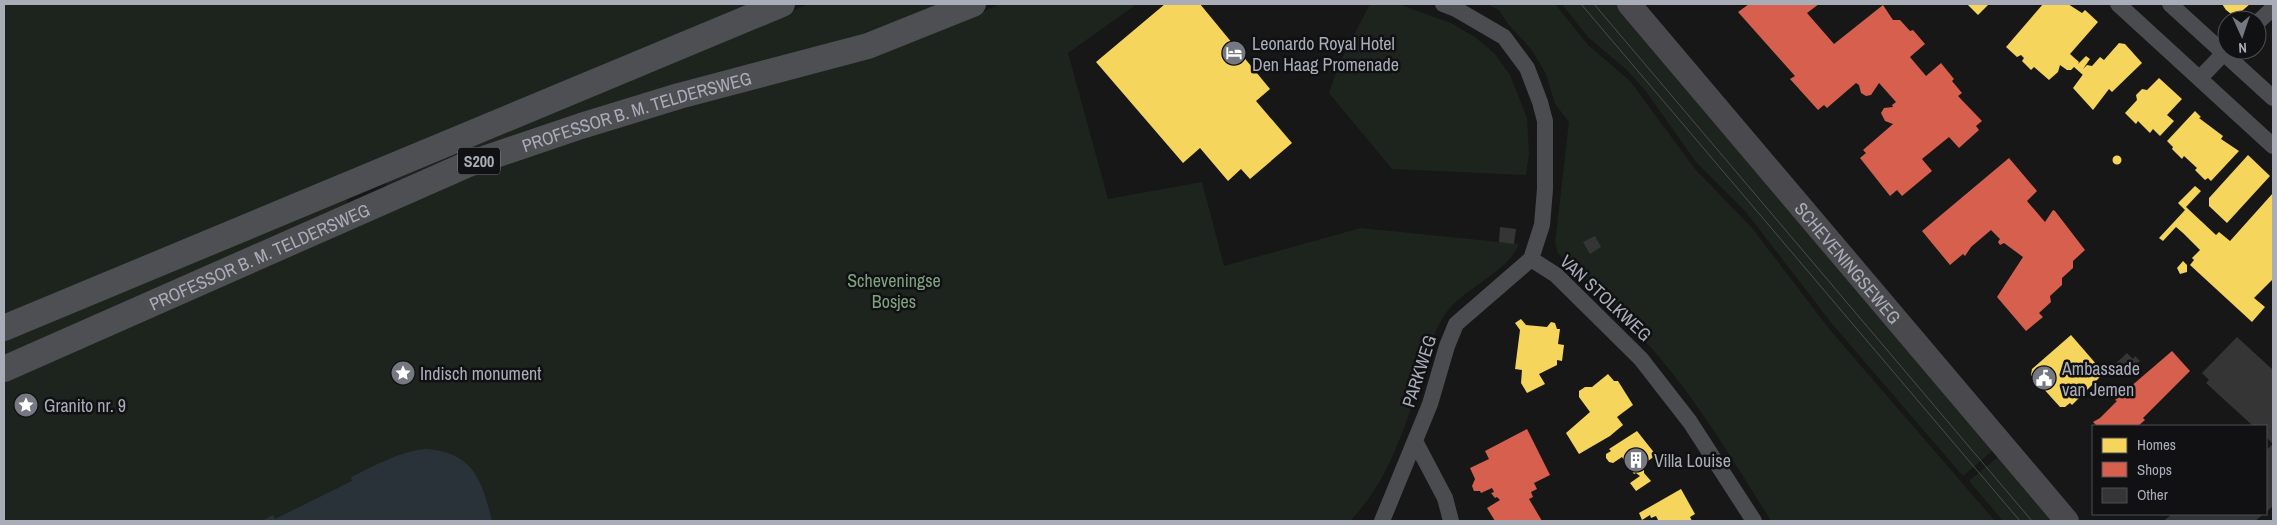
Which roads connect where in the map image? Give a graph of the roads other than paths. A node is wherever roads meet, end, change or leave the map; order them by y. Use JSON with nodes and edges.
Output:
{"nodes":[{"id":1,"x":782,"y":4,"type":"edge"},
{"id":2,"x":973,"y":4,"type":"edge"},
{"id":3,"x":1444,"y":4,"type":"edge"},
{"id":4,"x":1629,"y":4,"type":"edge"},
{"id":5,"x":2118,"y":4,"type":"edge"},
{"id":6,"x":2170,"y":4,"type":"edge"},
{"id":7,"x":2217,"y":44,"type":"edge"},
{"id":8,"x":2217,"y":60,"type":"edge"},
{"id":9,"x":2234,"y":60,"type":"edge"},
{"id":10,"x":2200,"y":78,"type":"junction"},
{"id":11,"x":2273,"y":98,"type":"edge"},
{"id":12,"x":2273,"y":146,"type":"edge"},
{"id":13,"x":1531,"y":259,"type":"junction"},
{"id":14,"x":4,"y":328,"type":"edge"},
{"id":15,"x":4,"y":370,"type":"edge"},
{"id":16,"x":1416,"y":444,"type":"junction"},
{"id":17,"x":1382,"y":521,"type":"edge"},
{"id":18,"x":1451,"y":521,"type":"edge"},
{"id":19,"x":1754,"y":521,"type":"edge"},
{"id":20,"x":2067,"y":521,"type":"edge"}],
"edges":[{"from":1,"to":14,"type":"main road","name":"PROFESSOR B. M. TELDERSWEG","number":"S200"},
{"from":2,"to":15,"type":"main road","name":"PROFESSOR B. M. TELDERSWEG","number":"S200"},
{"from":3,"to":13,"type":"street","name":"VAN STOLKWEG"},
{"from":4,"to":20,"type":"street","name":"SCHEVENINGSEWEG"},
{"from":5,"to":10,"type":"street"},
{"from":6,"to":7,"type":"street"},
{"from":8,"to":10,"type":"street"},
{"from":9,"to":11,"type":"street"},
{"from":10,"to":12,"type":"street"},
{"from":13,"to":16,"type":"street","name":"PARKWEG"},
{"from":13,"to":19,"type":"street","name":"VAN STOLKWEG"},
{"from":16,"to":17,"type":"street","name":"PARKWEG"},
{"from":16,"to":18,"type":"street"}]}
